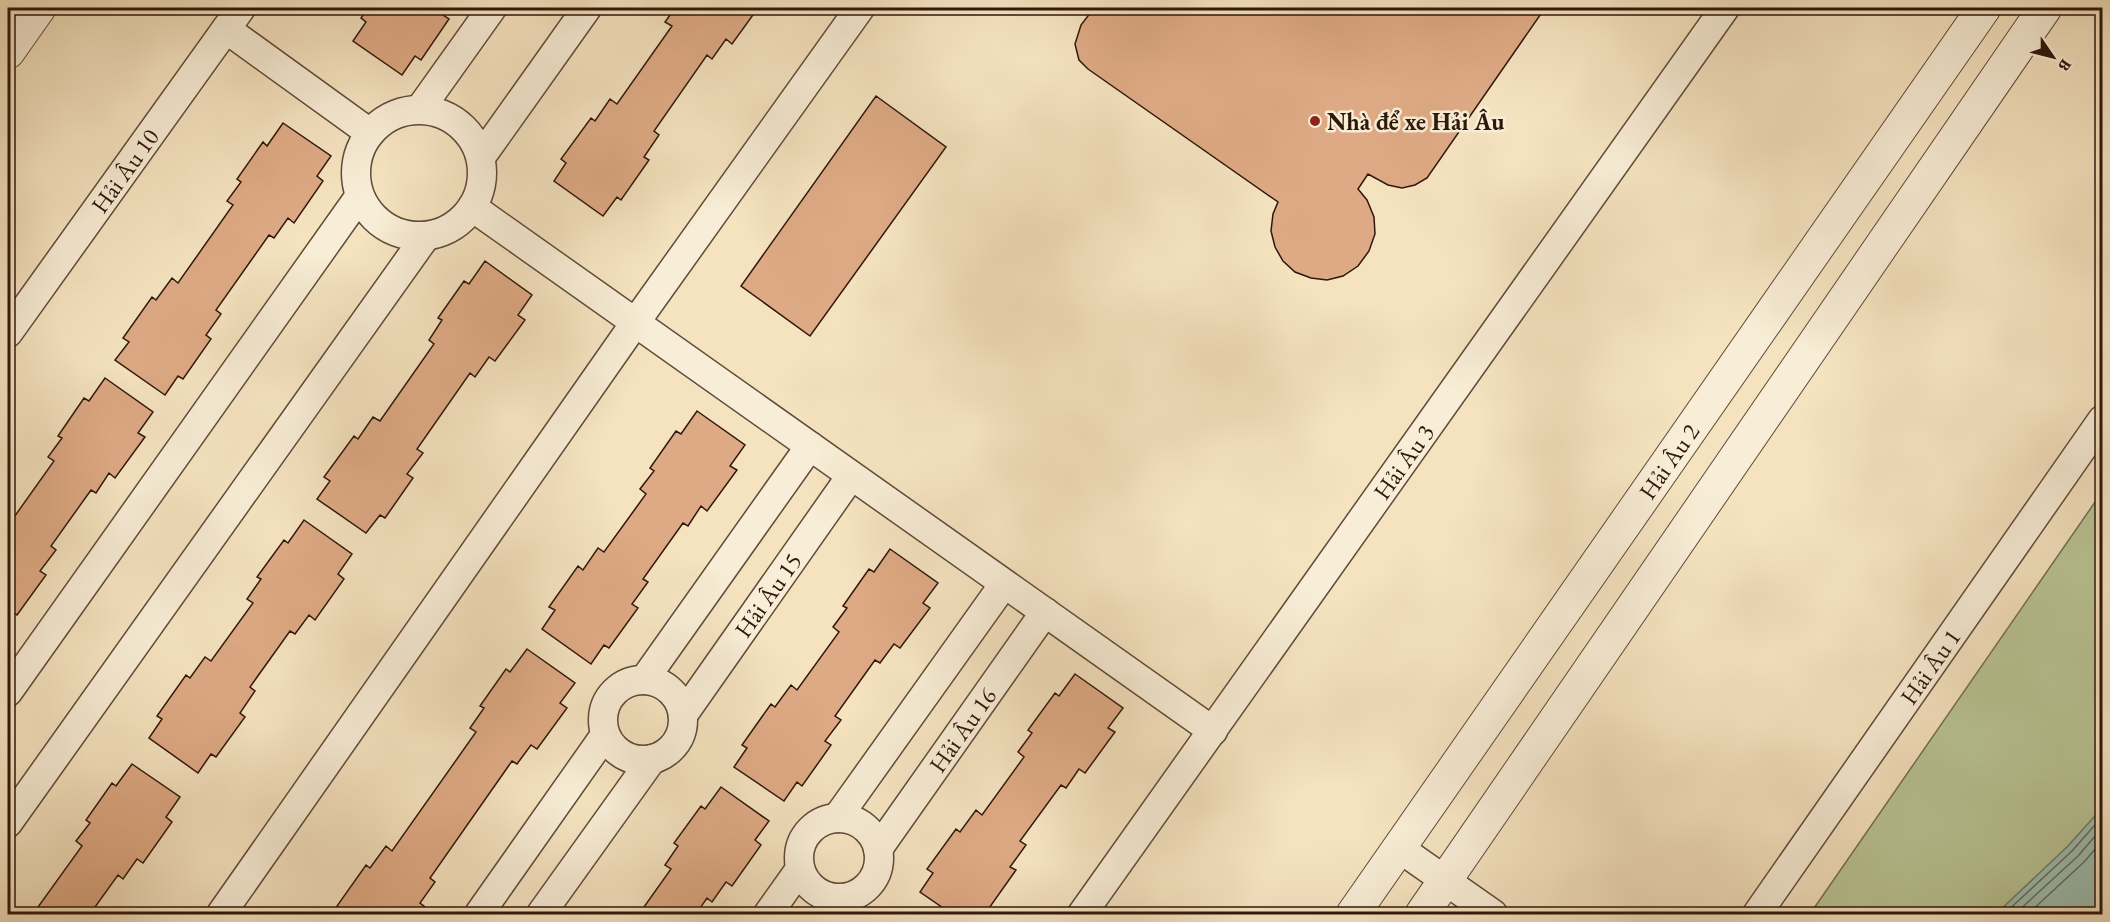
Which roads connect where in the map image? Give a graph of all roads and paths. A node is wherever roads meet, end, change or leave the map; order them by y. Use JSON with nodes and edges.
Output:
{"nodes":[{"id":1,"x":39,"y":8,"type":"edge"},
{"id":2,"x":492,"y":8,"type":"edge"},
{"id":3,"x":587,"y":8,"type":"edge"},
{"id":4,"x":860,"y":8,"type":"edge"},
{"id":5,"x":1725,"y":8,"type":"edge"},
{"id":6,"x":1984,"y":8,"type":"edge"},
{"id":7,"x":2046,"y":8,"type":"edge"},
{"id":8,"x":234,"y":18,"type":"edge"},
{"id":9,"x":8,"y":52,"type":"edge"},
{"id":10,"x":420,"y":109,"type":"junction"},
{"id":11,"x":370,"y":133,"type":"junction"},
{"id":12,"x":481,"y":157,"type":"junction"},
{"id":13,"x":359,"y":197,"type":"junction"},
{"id":14,"x":472,"y":207,"type":"junction"},
{"id":15,"x":426,"y":236,"type":"junction"},
{"id":16,"x":635,"y":323,"type":"junction"},
{"id":17,"x":8,"y":333,"type":"edge"},
{"id":18,"x":2103,"y":420,"type":"edge"},
{"id":19,"x":810,"y":446,"type":"junction"},
{"id":20,"x":852,"y":476,"type":"junction"},
{"id":21,"x":1004,"y":584,"type":"junction"},
{"id":22,"x":1045,"y":612,"type":"junction"},
{"id":23,"x":644,"y":680,"type":"junction"},
{"id":24,"x":8,"y":692,"type":"edge"},
{"id":25,"x":683,"y":715,"type":"junction"},
{"id":26,"x":1213,"y":731,"type":"junction"},
{"id":27,"x":605,"y":735,"type":"junction"},
{"id":28,"x":652,"y":759,"type":"junction"},
{"id":29,"x":837,"y":818,"type":"junction"},
{"id":30,"x":8,"y":823,"type":"edge"},
{"id":31,"x":1399,"y":848,"type":"junction"},
{"id":32,"x":878,"y":849,"type":"junction"},
{"id":33,"x":801,"y":869,"type":"junction"},
{"id":34,"x":1446,"y":881,"type":"junction"},
{"id":35,"x":838,"y":906,"type":"edge"},
{"id":36,"x":221,"y":915,"type":"edge"},
{"id":37,"x":478,"y":915,"type":"edge"},
{"id":38,"x":541,"y":915,"type":"edge"},
{"id":39,"x":768,"y":915,"type":"edge"},
{"id":40,"x":1082,"y":915,"type":"edge"},
{"id":41,"x":1353,"y":915,"type":"edge"},
{"id":42,"x":1422,"y":915,"type":"edge"},
{"id":43,"x":1493,"y":915,"type":"edge"},
{"id":44,"x":1757,"y":915,"type":"edge"}],
"edges":[{"from":1,"to":9,"type":"street"},
{"from":2,"to":10,"type":"street"},
{"from":3,"to":12,"type":"street"},
{"from":4,"to":16,"type":"street"},
{"from":5,"to":26,"type":"street","name":"Hải Âu 3"},
{"from":6,"to":31,"type":"street","name":"Hải Âu 2"},
{"from":7,"to":34,"type":"street"},
{"from":8,"to":11,"type":"street"},
{"from":8,"to":17,"type":"street","name":"Hải Âu 10"},
{"from":10,"to":11,"type":"street"},
{"from":10,"to":12,"type":"street"},
{"from":11,"to":13,"type":"street"},
{"from":12,"to":14,"type":"street"},
{"from":13,"to":15,"type":"street"},
{"from":13,"to":24,"type":"street"},
{"from":14,"to":15,"type":"street"},
{"from":14,"to":16,"type":"street"},
{"from":15,"to":30,"type":"street"},
{"from":16,"to":19,"type":"street"},
{"from":16,"to":36,"type":"street"},
{"from":18,"to":44,"type":"street","name":"Hải Âu 1"},
{"from":19,"to":20,"type":"street"},
{"from":19,"to":23,"type":"street"},
{"from":20,"to":21,"type":"street"},
{"from":20,"to":25,"type":"street","name":"Hải Âu 15"},
{"from":21,"to":22,"type":"street"},
{"from":21,"to":29,"type":"street"},
{"from":22,"to":26,"type":"street"},
{"from":22,"to":32,"type":"street","name":"Hải Âu 16"},
{"from":23,"to":25,"type":"street"},
{"from":23,"to":27,"type":"street"},
{"from":25,"to":28,"type":"street","name":"Hải Âu 15"},
{"from":26,"to":40,"type":"street","name":"Hải Âu 3"},
{"from":27,"to":28,"type":"street"},
{"from":27,"to":37,"type":"street"},
{"from":28,"to":38,"type":"street","name":"Hải Âu 15"},
{"from":29,"to":32,"type":"street"},
{"from":29,"to":33,"type":"street"},
{"from":31,"to":34,"type":"street"},
{"from":31,"to":41,"type":"street","name":"Hải Âu 2"},
{"from":32,"to":35,"type":"street","name":"Hải Âu 16"},
{"from":33,"to":35,"type":"street","name":"Hải Âu 16"},
{"from":33,"to":39,"type":"street"},
{"from":34,"to":42,"type":"street"},
{"from":34,"to":43,"type":"street"}]}
